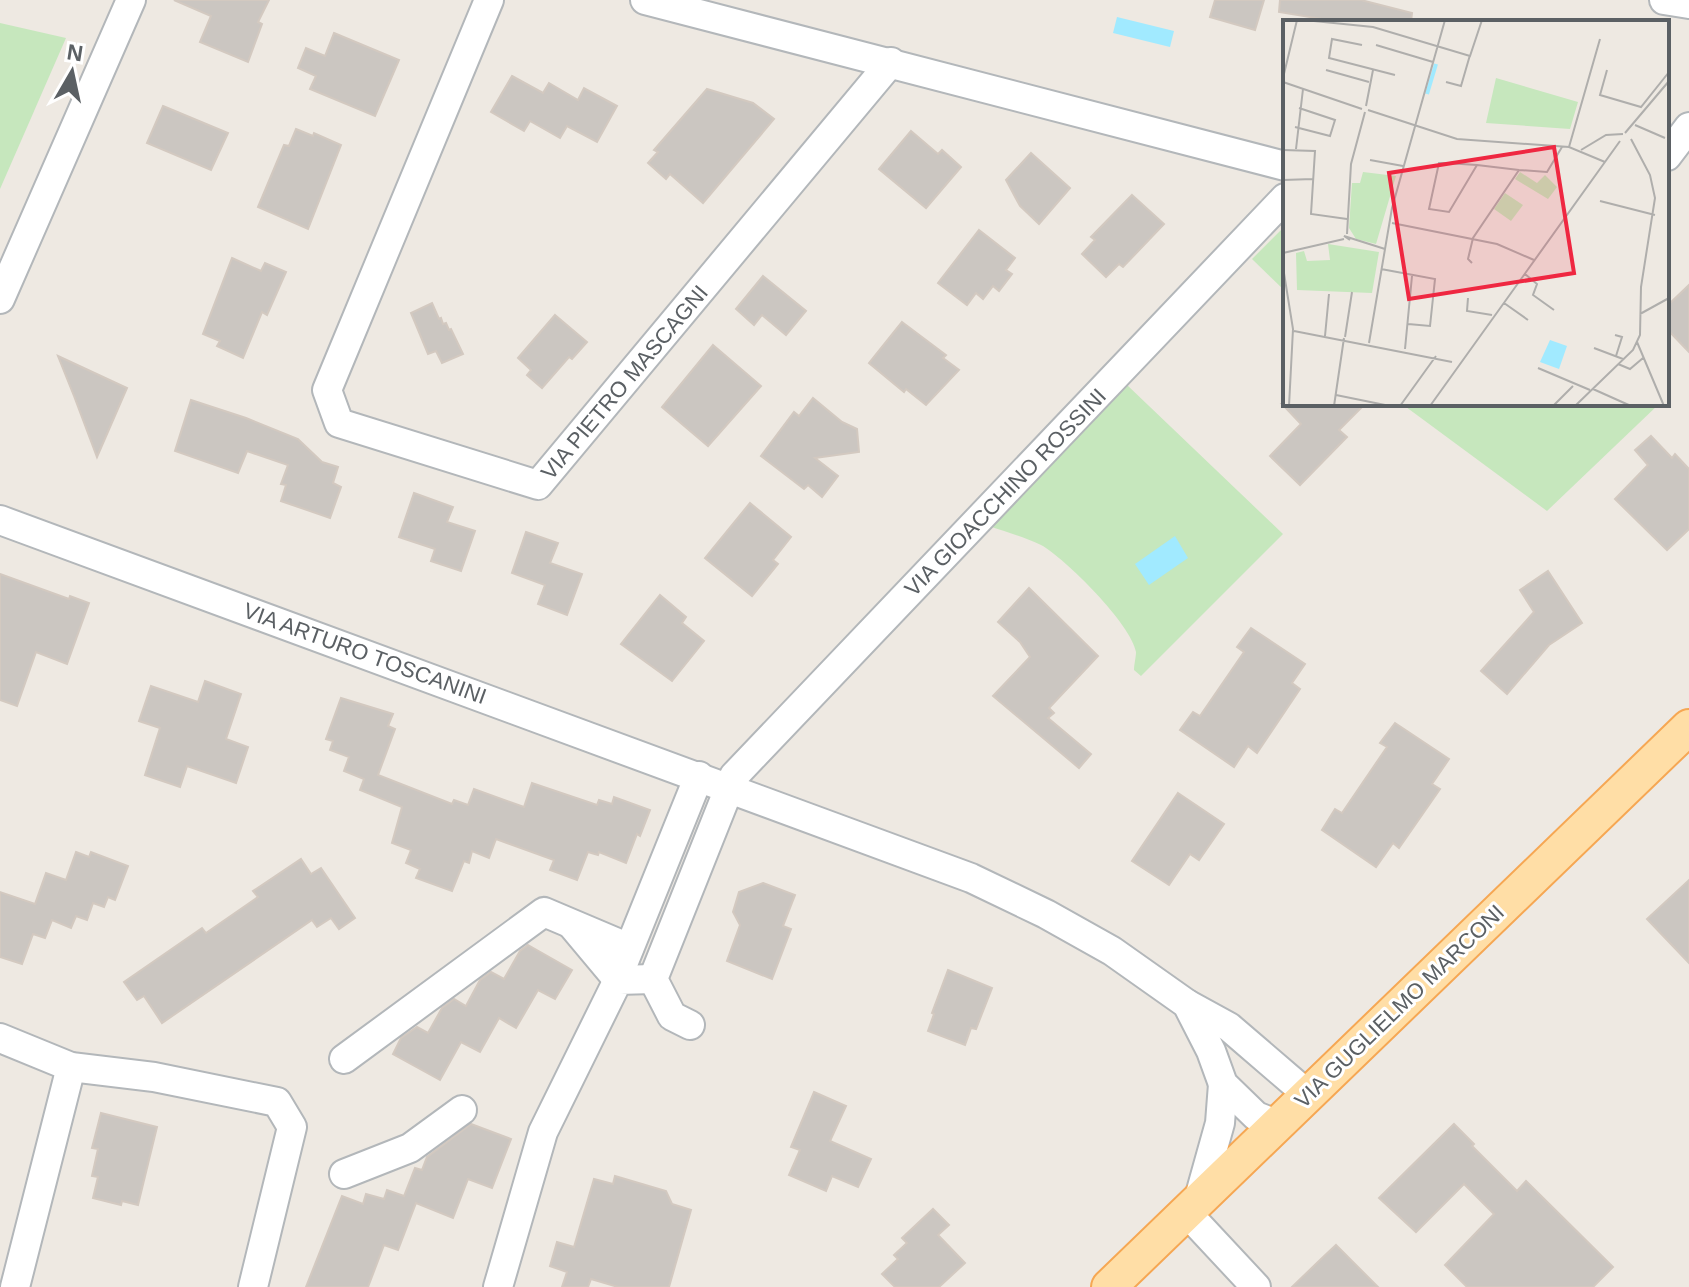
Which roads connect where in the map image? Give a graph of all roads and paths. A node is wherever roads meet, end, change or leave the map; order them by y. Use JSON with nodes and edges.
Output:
{"nodes":[{"id":1,"x":131,"y":0,"type":"edge"},
{"id":2,"x":489,"y":0,"type":"edge"},
{"id":3,"x":645,"y":0,"type":"edge"},
{"id":4,"x":1664,"y":0,"type":"edge"},
{"id":5,"x":1689,"y":4,"type":"edge"},
{"id":6,"x":891,"y":62,"type":"junction"},
{"id":7,"x":1689,"y":127,"type":"edge"},
{"id":8,"x":1669,"y":153,"type":"edge"},
{"id":9,"x":1283,"y":165,"type":"edge"},
{"id":10,"x":1283,"y":200,"type":"edge"},
{"id":11,"x":0,"y":299,"type":"edge"},
{"id":12,"x":0,"y":520,"type":"edge"},
{"id":13,"x":1689,"y":727,"type":"edge"},
{"id":14,"x":699,"y":776,"type":"junction"},
{"id":15,"x":730,"y":788,"type":"junction"},
{"id":16,"x":570,"y":922,"type":"junction"},
{"id":17,"x":629,"y":948,"type":"junction"},
{"id":18,"x":653,"y":979,"type":"junction"},
{"id":19,"x":618,"y":980,"type":"junction"},
{"id":20,"x":1187,"y":1004,"type":"junction"},
{"id":21,"x":690,"y":1025,"type":"dead end"},
{"id":22,"x":0,"y":1038,"type":"edge"},
{"id":23,"x":344,"y":1059,"type":"dead end"},
{"id":24,"x":71,"y":1067,"type":"junction"},
{"id":25,"x":1223,"y":1084,"type":"junction"},
{"id":26,"x":1307,"y":1094,"type":"junction"},
{"id":27,"x":462,"y":1110,"type":"dead end"},
{"id":28,"x":1276,"y":1124,"type":"junction"},
{"id":29,"x":344,"y":1174,"type":"dead end"},
{"id":30,"x":1193,"y":1205,"type":"junction"},
{"id":31,"x":15,"y":1287,"type":"edge"},
{"id":32,"x":253,"y":1287,"type":"edge"},
{"id":33,"x":498,"y":1287,"type":"edge"},
{"id":34,"x":1109,"y":1287,"type":"edge"},
{"id":35,"x":1256,"y":1287,"type":"edge"}],
"edges":[{"from":1,"to":11,"type":"street"},
{"from":2,"to":6,"type":"street","name":"VIA PIETRO MASCAGNI"},
{"from":3,"to":6,"type":"street"},
{"from":4,"to":5,"type":"street"},
{"from":6,"to":9,"type":"street"},
{"from":7,"to":8,"type":"street"},
{"from":10,"to":15,"type":"street","name":"VIA GIOACCHINO ROSSINI"},
{"from":12,"to":14,"type":"street","name":"VIA ARTURO TOSCANINI"},
{"from":13,"to":26,"type":"main road","name":"VIA GUGLIELMO MARCONI"},
{"from":14,"to":15,"type":"street","name":"VIA ARTURO TOSCANINI"},
{"from":14,"to":17,"type":"street"},
{"from":15,"to":18,"type":"street"},
{"from":15,"to":20,"type":"street","name":"VIA ARTURO TOSCANINI"},
{"from":16,"to":17,"type":"street"},
{"from":16,"to":19,"type":"street"},
{"from":16,"to":23,"type":"street"},
{"from":17,"to":19,"type":"street"},
{"from":18,"to":19,"type":"street"},
{"from":18,"to":21,"type":"street"},
{"from":19,"to":33,"type":"street"},
{"from":20,"to":25,"type":"street","name":"VIA ARTURO TOSCANINI"},
{"from":20,"to":26,"type":"street"},
{"from":22,"to":24,"type":"street"},
{"from":24,"to":31,"type":"street"},
{"from":24,"to":32,"type":"street"},
{"from":25,"to":28,"type":"street","name":"VIA ARTURO TOSCANINI"},
{"from":25,"to":30,"type":"street","name":"VIA ARTURO TOSCANINI"},
{"from":26,"to":28,"type":"main road","name":"VIA GUGLIELMO MARCONI"},
{"from":27,"to":29,"type":"street"},
{"from":28,"to":30,"type":"main road","name":"VIA GUGLIELMO MARCONI"},
{"from":30,"to":34,"type":"main road","name":"VIA GUGLIELMO MARCONI"},
{"from":30,"to":35,"type":"street"}]}
